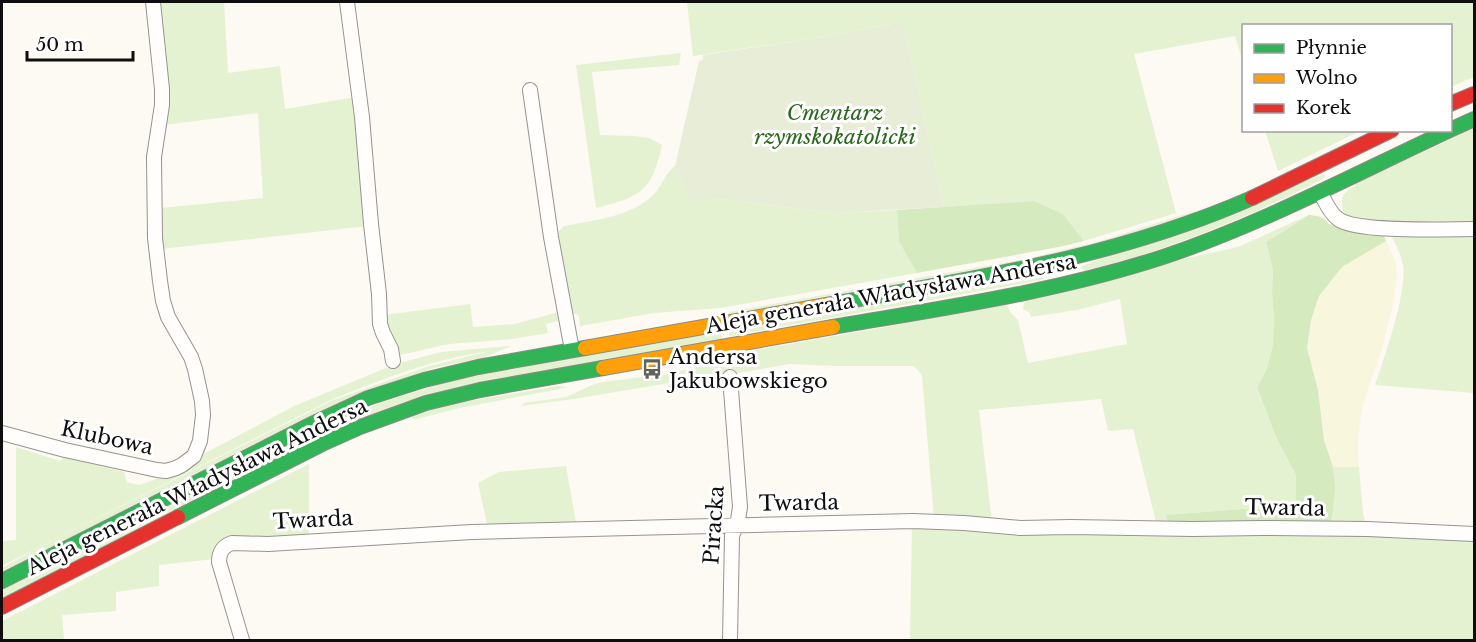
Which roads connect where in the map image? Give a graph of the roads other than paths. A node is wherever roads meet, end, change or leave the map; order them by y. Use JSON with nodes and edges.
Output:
{"nodes":[{"id":1,"x":153,"y":2,"type":"edge"},
{"id":2,"x":347,"y":2,"type":"edge"},
{"id":3,"x":530,"y":90,"type":"dead end"},
{"id":4,"x":1474,"y":94,"type":"edge"},
{"id":5,"x":1452,"y":103,"type":"edge"},
{"id":6,"x":1474,"y":119,"type":"edge"},
{"id":7,"x":1452,"y":129,"type":"edge"},
{"id":8,"x":1388,"y":132,"type":"edge"},
{"id":9,"x":1446,"y":132,"type":"edge"},
{"id":10,"x":1320,"y":192,"type":"junction"},
{"id":11,"x":1474,"y":229,"type":"edge"},
{"id":12,"x":572,"y":350,"type":"junction"},
{"id":13,"x":393,"y":361,"type":"dead end"},
{"id":14,"x":730,"y":377,"type":"dead end"},
{"id":15,"x":2,"y":434,"type":"edge"},
{"id":16,"x":736,"y":525,"type":"junction"},
{"id":17,"x":1474,"y":534,"type":"edge"},
{"id":18,"x":2,"y":581,"type":"edge"},
{"id":19,"x":2,"y":607,"type":"edge"},
{"id":20,"x":242,"y":640,"type":"edge"},
{"id":21,"x":730,"y":640,"type":"edge"}],
"edges":[{"from":1,"to":15,"type":"street","name":"Klubowa"},
{"from":2,"to":13,"type":"street"},
{"from":3,"to":12,"type":"street"},
{"from":4,"to":5,"type":"main road"},
{"from":6,"to":7,"type":"main road","name":"Aleja generała Władysława Andersa"},
{"from":8,"to":12,"type":"main road","name":"Aleja generała Władysława Andersa"},
{"from":9,"to":10,"type":"main road","name":"Aleja generała Władysława Andersa"},
{"from":10,"to":11,"type":"street"},
{"from":10,"to":19,"type":"main road","name":"Aleja generała Władysława Andersa"},
{"from":12,"to":18,"type":"main road","name":"Aleja generała Władysława Andersa"},
{"from":14,"to":16,"type":"street","name":"Piracka"},
{"from":16,"to":17,"type":"street","name":"Twarda"},
{"from":16,"to":20,"type":"street","name":"Twarda"},
{"from":16,"to":21,"type":"street","name":"Piracka"}]}
